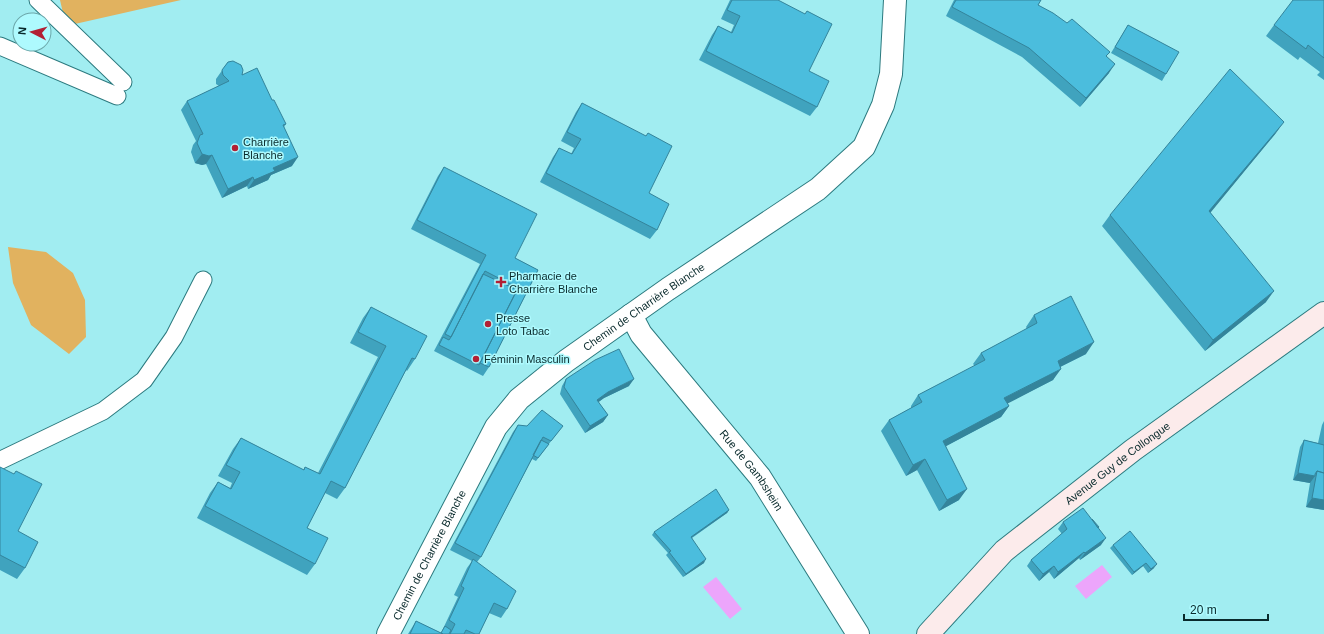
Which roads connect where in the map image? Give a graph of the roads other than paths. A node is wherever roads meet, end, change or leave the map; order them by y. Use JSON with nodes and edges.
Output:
{"nodes":[{"id":1,"x":38,"y":0,"type":"edge"},
{"id":2,"x":895,"y":0,"type":"edge"},
{"id":3,"x":0,"y":46,"type":"edge"},
{"id":4,"x":203,"y":280,"type":"dead end"},
{"id":5,"x":1324,"y":313,"type":"edge"},
{"id":6,"x":631,"y":315,"type":"junction"},
{"id":7,"x":2,"y":460,"type":"dead end"},
{"id":8,"x":388,"y":634,"type":"edge"},
{"id":9,"x":858,"y":634,"type":"edge"},
{"id":10,"x":928,"y":634,"type":"edge"}],
"edges":[{"from":1,"to":3,"type":"street"},
{"from":2,"to":6,"type":"street","name":"Chemin de Charrière Blanche"},
{"from":4,"to":7,"type":"street"},
{"from":5,"to":10,"type":"main road","name":"Avenue Guy de Collongue"},
{"from":6,"to":8,"type":"street","name":"Chemin de Charrière Blanche"},
{"from":6,"to":9,"type":"street","name":"Rue de Gambsheim"}]}
